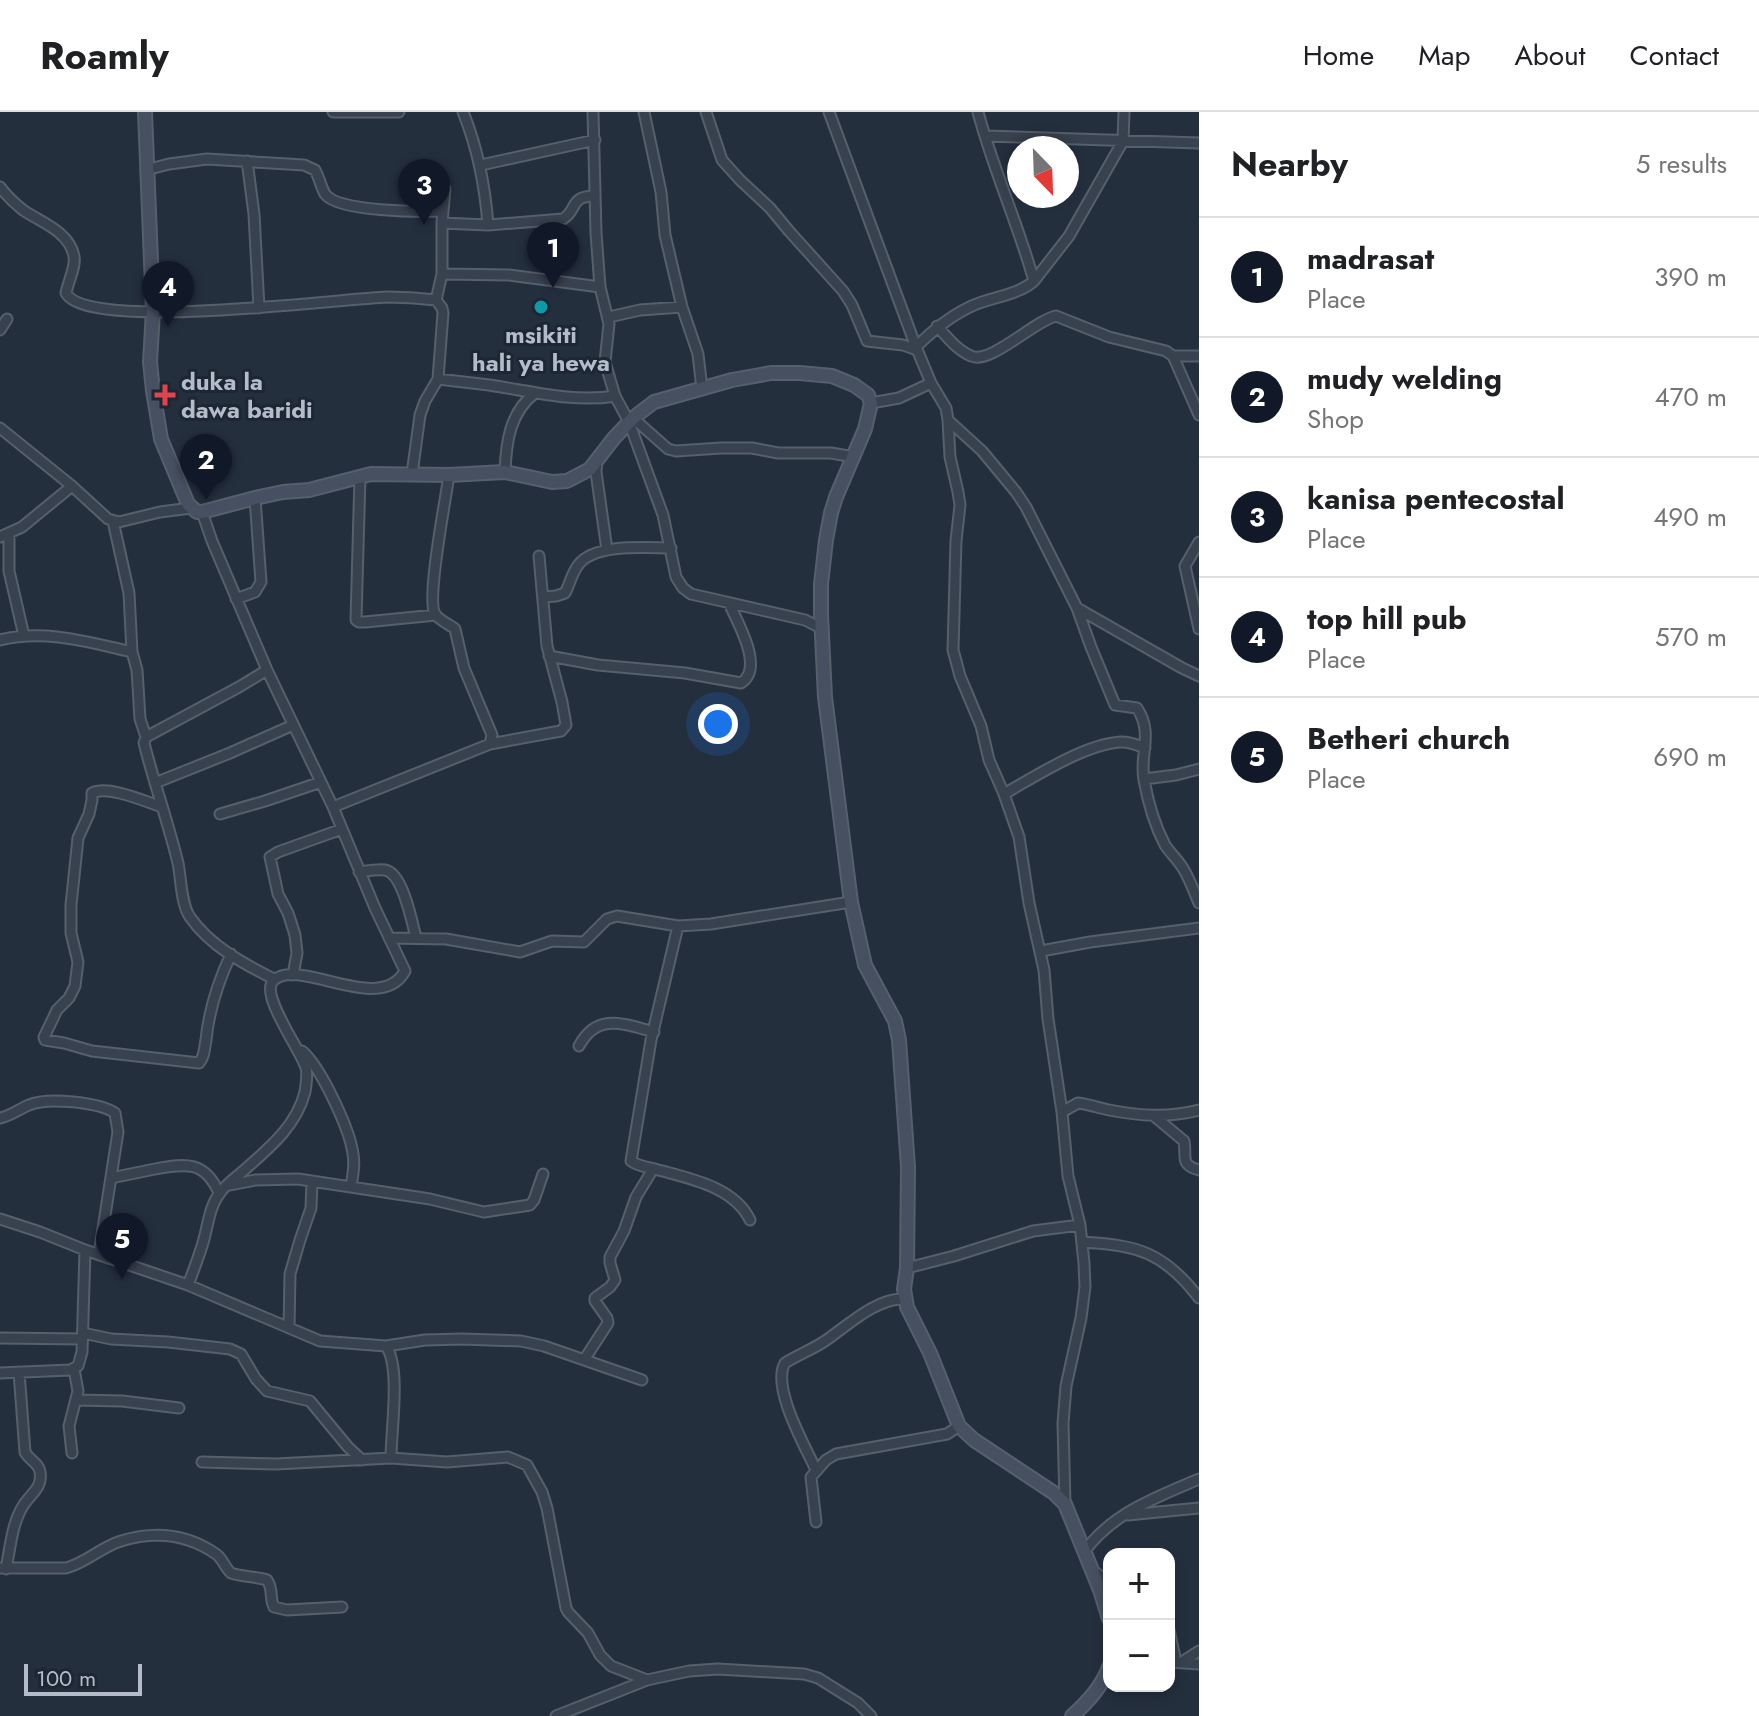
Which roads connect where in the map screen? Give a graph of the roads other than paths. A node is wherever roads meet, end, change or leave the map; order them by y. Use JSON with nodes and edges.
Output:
{"nodes":[{"id":1,"x":145,"y":112,"type":"edge"},
{"id":2,"x":333,"y":112,"type":"edge"},
{"id":3,"x":399,"y":112,"type":"edge"},
{"id":4,"x":463,"y":112,"type":"edge"},
{"id":5,"x":593,"y":112,"type":"edge"},
{"id":6,"x":644,"y":112,"type":"edge"},
{"id":7,"x":706,"y":112,"type":"edge"},
{"id":8,"x":829,"y":112,"type":"edge"},
{"id":9,"x":978,"y":112,"type":"edge"},
{"id":10,"x":1124,"y":112,"type":"edge"},
{"id":11,"x":985,"y":136,"type":"junction"},
{"id":12,"x":595,"y":140,"type":"junction"},
{"id":13,"x":1123,"y":141,"type":"junction"},
{"id":14,"x":1199,"y":143,"type":"edge"},
{"id":15,"x":247,"y":161,"type":"junction"},
{"id":16,"x":481,"y":165,"type":"junction"},
{"id":17,"x":146,"y":170,"type":"junction"},
{"id":18,"x":0,"y":187,"type":"edge"},
{"id":19,"x":445,"y":189,"type":"dead end"},
{"id":20,"x":595,"y":196,"type":"junction"},
{"id":21,"x":443,"y":211,"type":"junction"},
{"id":22,"x":442,"y":223,"type":"junction"},
{"id":23,"x":488,"y":225,"type":"junction"},
{"id":24,"x":442,"y":274,"type":"junction"},
{"id":25,"x":1034,"y":281,"type":"junction"},
{"id":26,"x":600,"y":287,"type":"junction"},
{"id":27,"x":436,"y":300,"type":"junction"},
{"id":28,"x":682,"y":307,"type":"junction"},
{"id":29,"x":259,"y":308,"type":"junction"},
{"id":30,"x":153,"y":311,"type":"junction"},
{"id":31,"x":609,"y":317,"type":"junction"},
{"id":32,"x":7,"y":319,"type":"dead end"},
{"id":33,"x":937,"y":326,"type":"junction"},
{"id":34,"x":0,"y":330,"type":"edge"},
{"id":35,"x":916,"y":348,"type":"junction"},
{"id":36,"x":1173,"y":356,"type":"junction"},
{"id":37,"x":1199,"y":356,"type":"edge"},
{"id":38,"x":438,"y":379,"type":"junction"},
{"id":39,"x":931,"y":383,"type":"junction"},
{"id":40,"x":702,"y":389,"type":"junction"},
{"id":41,"x":535,"y":393,"type":"junction"},
{"id":42,"x":615,"y":396,"type":"junction"},
{"id":43,"x":871,"y":403,"type":"junction"},
{"id":44,"x":1199,"y":415,"type":"edge"},
{"id":45,"x":631,"y":420,"type":"junction"},
{"id":46,"x":948,"y":420,"type":"junction"},
{"id":47,"x":0,"y":428,"type":"edge"},
{"id":48,"x":854,"y":457,"type":"junction"},
{"id":49,"x":597,"y":460,"type":"junction"},
{"id":50,"x":505,"y":472,"type":"junction"},
{"id":51,"x":412,"y":474,"type":"junction"},
{"id":52,"x":449,"y":475,"type":"junction"},
{"id":53,"x":360,"y":476,"type":"junction"},
{"id":54,"x":72,"y":486,"type":"junction"},
{"id":55,"x":255,"y":498,"type":"junction"},
{"id":56,"x":197,"y":510,"type":"junction"},
{"id":57,"x":113,"y":521,"type":"junction"},
{"id":58,"x":4,"y":535,"type":"edge"},
{"id":59,"x":1199,"y":542,"type":"edge"},
{"id":60,"x":671,"y":548,"type":"junction"},
{"id":61,"x":607,"y":550,"type":"junction"},
{"id":62,"x":539,"y":556,"type":"dead end"},
{"id":63,"x":543,"y":597,"type":"junction"},
{"id":64,"x":236,"y":599,"type":"junction"},
{"id":65,"x":729,"y":603,"type":"junction"},
{"id":66,"x":1077,"y":608,"type":"junction"},
{"id":67,"x":436,"y":615,"type":"junction"},
{"id":68,"x":823,"y":629,"type":"junction"},
{"id":69,"x":1199,"y":629,"type":"edge"},
{"id":70,"x":24,"y":636,"type":"junction"},
{"id":71,"x":1,"y":639,"type":"edge"},
{"id":72,"x":132,"y":652,"type":"junction"},
{"id":73,"x":549,"y":656,"type":"junction"},
{"id":74,"x":267,"y":670,"type":"junction"},
{"id":75,"x":1199,"y":676,"type":"edge"},
{"id":76,"x":293,"y":725,"type":"junction"},
{"id":77,"x":146,"y":737,"type":"junction"},
{"id":78,"x":490,"y":744,"type":"junction"},
{"id":79,"x":1145,"y":748,"type":"junction"},
{"id":80,"x":1199,"y":769,"type":"edge"},
{"id":81,"x":1144,"y":779,"type":"junction"},
{"id":82,"x":321,"y":782,"type":"junction"},
{"id":83,"x":155,"y":783,"type":"junction"},
{"id":84,"x":1004,"y":794,"type":"junction"},
{"id":85,"x":162,"y":807,"type":"junction"},
{"id":86,"x":333,"y":807,"type":"junction"},
{"id":87,"x":220,"y":814,"type":"dead end"},
{"id":88,"x":342,"y":829,"type":"junction"},
{"id":89,"x":359,"y":872,"type":"junction"},
{"id":90,"x":851,"y":902,"type":"junction"},
{"id":91,"x":1199,"y":903,"type":"edge"},
{"id":92,"x":678,"y":926,"type":"junction"},
{"id":93,"x":1199,"y":928,"type":"edge"},
{"id":94,"x":389,"y":938,"type":"junction"},
{"id":95,"x":416,"y":938,"type":"junction"},
{"id":96,"x":1041,"y":951,"type":"junction"},
{"id":97,"x":231,"y":954,"type":"junction"},
{"id":98,"x":293,"y":975,"type":"junction"},
{"id":99,"x":274,"y":979,"type":"junction"},
{"id":100,"x":654,"y":1032,"type":"junction"},
{"id":101,"x":296,"y":1046,"type":"junction"},
{"id":102,"x":579,"y":1046,"type":"dead end"},
{"id":103,"x":1199,"y":1110,"type":"edge"},
{"id":104,"x":1062,"y":1112,"type":"junction"},
{"id":105,"x":1154,"y":1116,"type":"junction"},
{"id":106,"x":0,"y":1118,"type":"edge"},
{"id":107,"x":653,"y":1169,"type":"junction"},
{"id":108,"x":1199,"y":1170,"type":"edge"},
{"id":109,"x":543,"y":1174,"type":"dead end"},
{"id":110,"x":111,"y":1178,"type":"junction"},
{"id":111,"x":312,"y":1181,"type":"junction"},
{"id":112,"x":227,"y":1185,"type":"junction"},
{"id":113,"x":351,"y":1186,"type":"junction"},
{"id":114,"x":219,"y":1193,"type":"junction"},
{"id":115,"x":0,"y":1219,"type":"edge"},
{"id":116,"x":750,"y":1220,"type":"dead end"},
{"id":117,"x":1080,"y":1225,"type":"junction"},
{"id":118,"x":1082,"y":1242,"type":"junction"},
{"id":119,"x":85,"y":1250,"type":"junction"},
{"id":120,"x":99,"y":1254,"type":"junction"},
{"id":121,"x":907,"y":1268,"type":"junction"},
{"id":122,"x":188,"y":1285,"type":"junction"},
{"id":123,"x":1199,"y":1298,"type":"edge"},
{"id":124,"x":905,"y":1299,"type":"junction"},
{"id":125,"x":289,"y":1328,"type":"junction"},
{"id":126,"x":82,"y":1336,"type":"junction"},
{"id":127,"x":0,"y":1338,"type":"edge"},
{"id":128,"x":386,"y":1346,"type":"junction"},
{"id":129,"x":584,"y":1360,"type":"junction"},
{"id":130,"x":74,"y":1369,"type":"junction"},
{"id":131,"x":19,"y":1372,"type":"junction"},
{"id":132,"x":0,"y":1373,"type":"edge"},
{"id":133,"x":642,"y":1380,"type":"dead end"},
{"id":134,"x":76,"y":1400,"type":"junction"},
{"id":135,"x":179,"y":1408,"type":"dead end"},
{"id":136,"x":959,"y":1426,"type":"junction"},
{"id":137,"x":72,"y":1453,"type":"dead end"},
{"id":138,"x":391,"y":1458,"type":"junction"},
{"id":139,"x":362,"y":1460,"type":"junction"},
{"id":140,"x":202,"y":1462,"type":"dead end"},
{"id":141,"x":816,"y":1470,"type":"junction"},
{"id":142,"x":1199,"y":1479,"type":"edge"},
{"id":143,"x":1065,"y":1504,"type":"junction"},
{"id":144,"x":1199,"y":1508,"type":"edge"},
{"id":145,"x":1121,"y":1516,"type":"junction"},
{"id":146,"x":816,"y":1522,"type":"dead end"},
{"id":147,"x":1084,"y":1552,"type":"junction"},
{"id":148,"x":3,"y":1568,"type":"edge"},
{"id":149,"x":1092,"y":1570,"type":"junction"},
{"id":150,"x":1103,"y":1578,"type":"edge"},
{"id":151,"x":1103,"y":1602,"type":"edge"},
{"id":152,"x":342,"y":1607,"type":"dead end"},
{"id":153,"x":1199,"y":1651,"type":"edge"},
{"id":154,"x":1176,"y":1662,"type":"edge"},
{"id":155,"x":1199,"y":1664,"type":"edge"},
{"id":156,"x":647,"y":1680,"type":"junction"},
{"id":157,"x":1103,"y":1680,"type":"edge"},
{"id":158,"x":556,"y":1716,"type":"edge"},
{"id":159,"x":871,"y":1716,"type":"edge"},
{"id":160,"x":1072,"y":1716,"type":"edge"}],
"edges":[{"from":1,"to":17,"type":"street"},
{"from":2,"to":3,"type":"street"},
{"from":4,"to":16,"type":"street"},
{"from":5,"to":12,"type":"street"},
{"from":6,"to":28,"type":"street"},
{"from":7,"to":35,"type":"street"},
{"from":8,"to":35,"type":"street"},
{"from":9,"to":11,"type":"street"},
{"from":10,"to":13,"type":"street"},
{"from":11,"to":13,"type":"street"},
{"from":11,"to":25,"type":"street"},
{"from":12,"to":16,"type":"street"},
{"from":12,"to":20,"type":"street"},
{"from":13,"to":14,"type":"street"},
{"from":13,"to":25,"type":"street"},
{"from":15,"to":17,"type":"street"},
{"from":15,"to":21,"type":"street"},
{"from":15,"to":29,"type":"street"},
{"from":16,"to":23,"type":"street"},
{"from":17,"to":30,"type":"street"},
{"from":18,"to":30,"type":"street"},
{"from":19,"to":21,"type":"street"},
{"from":20,"to":23,"type":"street"},
{"from":20,"to":26,"type":"street"},
{"from":21,"to":22,"type":"street"},
{"from":22,"to":23,"type":"street"},
{"from":22,"to":24,"type":"street"},
{"from":24,"to":26,"type":"street"},
{"from":24,"to":27,"type":"street"},
{"from":25,"to":33,"type":"street"},
{"from":26,"to":31,"type":"street"},
{"from":27,"to":29,"type":"street"},
{"from":27,"to":38,"type":"street"},
{"from":28,"to":31,"type":"street"},
{"from":28,"to":40,"type":"street"},
{"from":29,"to":30,"type":"street"},
{"from":30,"to":56,"type":"street"},
{"from":31,"to":42,"type":"street"},
{"from":32,"to":34,"type":"street"},
{"from":33,"to":35,"type":"street"},
{"from":33,"to":36,"type":"street"},
{"from":35,"to":39,"type":"street"},
{"from":36,"to":37,"type":"street"},
{"from":36,"to":44,"type":"street"},
{"from":38,"to":41,"type":"street"},
{"from":38,"to":51,"type":"street"},
{"from":39,"to":43,"type":"street"},
{"from":39,"to":46,"type":"street"},
{"from":40,"to":43,"type":"street"},
{"from":40,"to":45,"type":"street"},
{"from":41,"to":42,"type":"street"},
{"from":41,"to":50,"type":"street"},
{"from":42,"to":45,"type":"street"},
{"from":43,"to":48,"type":"street"},
{"from":45,"to":48,"type":"street"},
{"from":45,"to":49,"type":"street"},
{"from":45,"to":60,"type":"street"},
{"from":46,"to":66,"type":"street"},
{"from":46,"to":84,"type":"street"},
{"from":47,"to":54,"type":"street"},
{"from":48,"to":68,"type":"street"},
{"from":49,"to":50,"type":"street"},
{"from":49,"to":61,"type":"street"},
{"from":50,"to":52,"type":"street"},
{"from":51,"to":52,"type":"street"},
{"from":51,"to":53,"type":"street"},
{"from":52,"to":67,"type":"street"},
{"from":53,"to":55,"type":"street"},
{"from":53,"to":67,"type":"street"},
{"from":54,"to":57,"type":"street"},
{"from":54,"to":58,"type":"street"},
{"from":55,"to":56,"type":"street"},
{"from":55,"to":64,"type":"street"},
{"from":56,"to":57,"type":"street"},
{"from":56,"to":64,"type":"street"},
{"from":57,"to":72,"type":"street"},
{"from":58,"to":70,"type":"street"},
{"from":59,"to":69,"type":"street"},
{"from":60,"to":61,"type":"street"},
{"from":60,"to":65,"type":"street"},
{"from":61,"to":63,"type":"street"},
{"from":62,"to":63,"type":"street"},
{"from":63,"to":73,"type":"street"},
{"from":64,"to":74,"type":"street"},
{"from":65,"to":68,"type":"street"},
{"from":65,"to":73,"type":"street"},
{"from":66,"to":75,"type":"street"},
{"from":66,"to":79,"type":"street"},
{"from":67,"to":78,"type":"street"},
{"from":68,"to":90,"type":"street"},
{"from":70,"to":71,"type":"street"},
{"from":70,"to":72,"type":"street"},
{"from":72,"to":77,"type":"street"},
{"from":73,"to":78,"type":"street"},
{"from":74,"to":76,"type":"street"},
{"from":74,"to":77,"type":"street"},
{"from":76,"to":82,"type":"street"},
{"from":76,"to":83,"type":"street"},
{"from":77,"to":83,"type":"street"},
{"from":78,"to":86,"type":"street"},
{"from":79,"to":81,"type":"street"},
{"from":79,"to":84,"type":"street"},
{"from":80,"to":81,"type":"street"},
{"from":81,"to":91,"type":"street"},
{"from":82,"to":86,"type":"street"},
{"from":82,"to":87,"type":"street"},
{"from":83,"to":85,"type":"street"},
{"from":84,"to":96,"type":"street"},
{"from":85,"to":97,"type":"street"},
{"from":85,"to":97,"type":"street"},
{"from":86,"to":88,"type":"street"},
{"from":88,"to":89,"type":"street"},
{"from":88,"to":98,"type":"street"},
{"from":89,"to":94,"type":"street"},
{"from":89,"to":95,"type":"street"},
{"from":90,"to":92,"type":"street"},
{"from":90,"to":121,"type":"street"},
{"from":92,"to":95,"type":"street"},
{"from":92,"to":100,"type":"street"},
{"from":93,"to":96,"type":"street"},
{"from":94,"to":95,"type":"street"},
{"from":94,"to":98,"type":"street"},
{"from":96,"to":104,"type":"street"},
{"from":97,"to":99,"type":"street"},
{"from":98,"to":99,"type":"street"},
{"from":99,"to":101,"type":"street"},
{"from":100,"to":102,"type":"street"},
{"from":100,"to":107,"type":"street"},
{"from":101,"to":112,"type":"street"},
{"from":101,"to":113,"type":"street"},
{"from":103,"to":105,"type":"street"},
{"from":104,"to":105,"type":"street"},
{"from":104,"to":117,"type":"street"},
{"from":105,"to":108,"type":"street"},
{"from":106,"to":110,"type":"street"},
{"from":107,"to":116,"type":"street"},
{"from":107,"to":129,"type":"street"},
{"from":109,"to":113,"type":"street"},
{"from":110,"to":114,"type":"street"},
{"from":110,"to":120,"type":"street"},
{"from":111,"to":112,"type":"street"},
{"from":111,"to":113,"type":"street"},
{"from":111,"to":125,"type":"street"},
{"from":112,"to":114,"type":"street"},
{"from":114,"to":122,"type":"street"},
{"from":115,"to":119,"type":"street"},
{"from":117,"to":118,"type":"street"},
{"from":117,"to":121,"type":"street"},
{"from":118,"to":123,"type":"street"},
{"from":118,"to":143,"type":"street"},
{"from":119,"to":120,"type":"street"},
{"from":119,"to":126,"type":"street"},
{"from":120,"to":122,"type":"street"},
{"from":121,"to":124,"type":"street"},
{"from":122,"to":125,"type":"street"},
{"from":124,"to":136,"type":"street"},
{"from":124,"to":141,"type":"street"},
{"from":125,"to":128,"type":"street"},
{"from":126,"to":127,"type":"street"},
{"from":126,"to":130,"type":"street"},
{"from":126,"to":139,"type":"street"},
{"from":128,"to":129,"type":"street"},
{"from":128,"to":138,"type":"street"},
{"from":129,"to":133,"type":"street"},
{"from":130,"to":131,"type":"street"},
{"from":130,"to":134,"type":"street"},
{"from":131,"to":132,"type":"street"},
{"from":131,"to":148,"type":"street"},
{"from":134,"to":135,"type":"street"},
{"from":134,"to":137,"type":"street"},
{"from":136,"to":141,"type":"street"},
{"from":136,"to":143,"type":"street"},
{"from":138,"to":139,"type":"street"},
{"from":138,"to":156,"type":"street"},
{"from":139,"to":140,"type":"street"},
{"from":141,"to":146,"type":"street"},
{"from":142,"to":145,"type":"street"},
{"from":143,"to":147,"type":"street"},
{"from":144,"to":145,"type":"street"},
{"from":145,"to":147,"type":"street"},
{"from":147,"to":149,"type":"street"},
{"from":148,"to":152,"type":"street"},
{"from":149,"to":150,"type":"street"},
{"from":149,"to":151,"type":"street"},
{"from":153,"to":154,"type":"street"},
{"from":154,"to":155,"type":"street"},
{"from":156,"to":158,"type":"street"},
{"from":156,"to":159,"type":"street"},
{"from":157,"to":160,"type":"street"}]}
